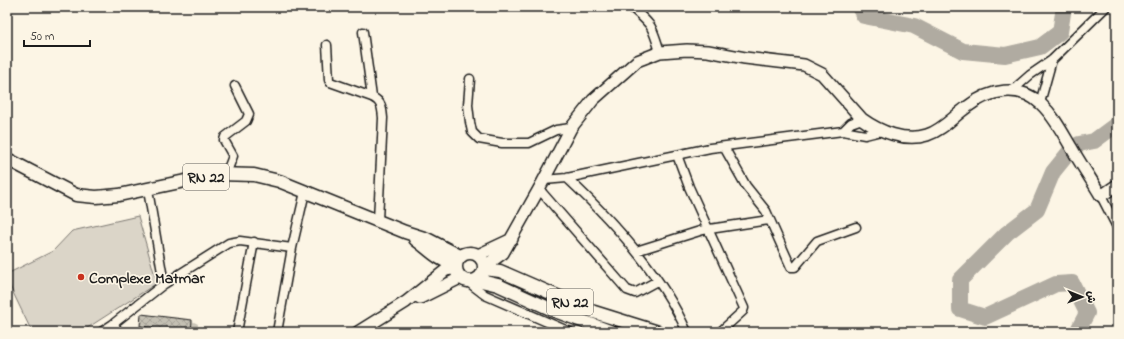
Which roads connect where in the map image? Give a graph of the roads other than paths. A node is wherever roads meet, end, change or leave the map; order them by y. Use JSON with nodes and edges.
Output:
{"nodes":[{"id":1,"x":630,"y":7,"type":"edge"},
{"id":2,"x":1106,"y":7,"type":"edge"},
{"id":3,"x":363,"y":32,"type":"dead end"},
{"id":4,"x":327,"y":45,"type":"dead end"},
{"id":5,"x":660,"y":52,"type":"junction"},
{"id":6,"x":1052,"y":60,"type":"junction"},
{"id":7,"x":470,"y":79,"type":"dead end"},
{"id":8,"x":235,"y":86,"type":"dead end"},
{"id":9,"x":1013,"y":90,"type":"junction"},
{"id":10,"x":372,"y":97,"type":"junction"},
{"id":11,"x":1040,"y":103,"type":"junction"},
{"id":12,"x":862,"y":119,"type":"junction"},
{"id":13,"x":571,"y":128,"type":"junction"},
{"id":14,"x":881,"y":131,"type":"junction"},
{"id":15,"x":843,"y":132,"type":"junction"},
{"id":16,"x":724,"y":147,"type":"junction"},
{"id":17,"x":677,"y":155,"type":"junction"},
{"id":18,"x":7,"y":159,"type":"edge"},
{"id":19,"x":226,"y":174,"type":"junction"},
{"id":20,"x":567,"y":178,"type":"junction"},
{"id":21,"x":542,"y":184,"type":"junction"},
{"id":22,"x":1117,"y":185,"type":"edge"},
{"id":23,"x":148,"y":190,"type":"junction"},
{"id":24,"x":305,"y":192,"type":"junction"},
{"id":25,"x":1101,"y":196,"type":"junction"},
{"id":26,"x":378,"y":220,"type":"junction"},
{"id":27,"x":769,"y":220,"type":"junction"},
{"id":28,"x":856,"y":227,"type":"dead end"},
{"id":29,"x":1117,"y":227,"type":"edge"},
{"id":30,"x":709,"y":229,"type":"junction"},
{"id":31,"x":254,"y":242,"type":"junction"},
{"id":32,"x":292,"y":248,"type":"junction"},
{"id":33,"x":636,"y":251,"type":"junction"},
{"id":34,"x":483,"y":263,"type":"junction"},
{"id":35,"x":463,"y":271,"type":"junction"},
{"id":36,"x":657,"y":281,"type":"junction"},
{"id":37,"x":164,"y":284,"type":"junction"},
{"id":38,"x":530,"y":285,"type":"junction"},
{"id":39,"x":524,"y":297,"type":"junction"},
{"id":40,"x":113,"y":324,"type":"junction"},
{"id":41,"x":102,"y":332,"type":"edge"},
{"id":42,"x":118,"y":332,"type":"edge"},
{"id":43,"x":237,"y":332,"type":"edge"},
{"id":44,"x":277,"y":332,"type":"edge"},
{"id":45,"x":358,"y":332,"type":"edge"},
{"id":46,"x":570,"y":332,"type":"edge"},
{"id":47,"x":612,"y":332,"type":"edge"},
{"id":48,"x":658,"y":332,"type":"edge"},
{"id":49,"x":687,"y":332,"type":"edge"},
{"id":50,"x":720,"y":332,"type":"edge"}],
"edges":[{"from":1,"to":5,"type":"street"},
{"from":2,"to":6,"type":"street"},
{"from":3,"to":10,"type":"street"},
{"from":4,"to":10,"type":"street"},
{"from":5,"to":12,"type":"main road"},
{"from":5,"to":13,"type":"main road"},
{"from":6,"to":9,"type":"street"},
{"from":6,"to":11,"type":"street"},
{"from":7,"to":13,"type":"street"},
{"from":8,"to":19,"type":"street"},
{"from":9,"to":11,"type":"main road"},
{"from":9,"to":14,"type":"main road"},
{"from":10,"to":26,"type":"street"},
{"from":11,"to":25,"type":"main road"},
{"from":12,"to":14,"type":"main road"},
{"from":12,"to":15,"type":"street"},
{"from":13,"to":21,"type":"main road"},
{"from":14,"to":15,"type":"street"},
{"from":15,"to":16,"type":"street"},
{"from":16,"to":17,"type":"street"},
{"from":16,"to":27,"type":"street"},
{"from":17,"to":20,"type":"street"},
{"from":17,"to":30,"type":"street"},
{"from":18,"to":23,"type":"main road","number":"RN 22"},
{"from":19,"to":23,"type":"main road","number":"RN 22"},
{"from":19,"to":24,"type":"main road","number":"RN 22"},
{"from":20,"to":21,"type":"street"},
{"from":20,"to":33,"type":"street"},
{"from":21,"to":34,"type":"main road"},
{"from":21,"to":36,"type":"street"},
{"from":22,"to":25,"type":"main road"},
{"from":23,"to":37,"type":"street"},
{"from":24,"to":26,"type":"main road","number":"RN 22"},
{"from":24,"to":32,"type":"street"},
{"from":25,"to":29,"type":"street"},
{"from":26,"to":35,"type":"main road","number":"RN 22"},
{"from":27,"to":28,"type":"street"},
{"from":27,"to":30,"type":"street"},
{"from":30,"to":33,"type":"street"},
{"from":30,"to":50,"type":"street"},
{"from":31,"to":32,"type":"street"},
{"from":31,"to":37,"type":"street"},
{"from":31,"to":43,"type":"street"},
{"from":32,"to":44,"type":"street"},
{"from":33,"to":36,"type":"street"},
{"from":34,"to":35,"type":"main road"},
{"from":34,"to":35,"type":"main road"},
{"from":34,"to":38,"type":"main road","number":"RN 22"},
{"from":35,"to":39,"type":"main road","number":"RN 22"},
{"from":35,"to":45,"type":"main road"},
{"from":35,"to":46,"type":"street"},
{"from":36,"to":49,"type":"street"},
{"from":37,"to":40,"type":"street"},
{"from":38,"to":39,"type":"main road"},
{"from":38,"to":48,"type":"main road","number":"RN 22"},
{"from":39,"to":47,"type":"main road","number":"RN 22"},
{"from":40,"to":41,"type":"street"},
{"from":40,"to":42,"type":"street"}]}
